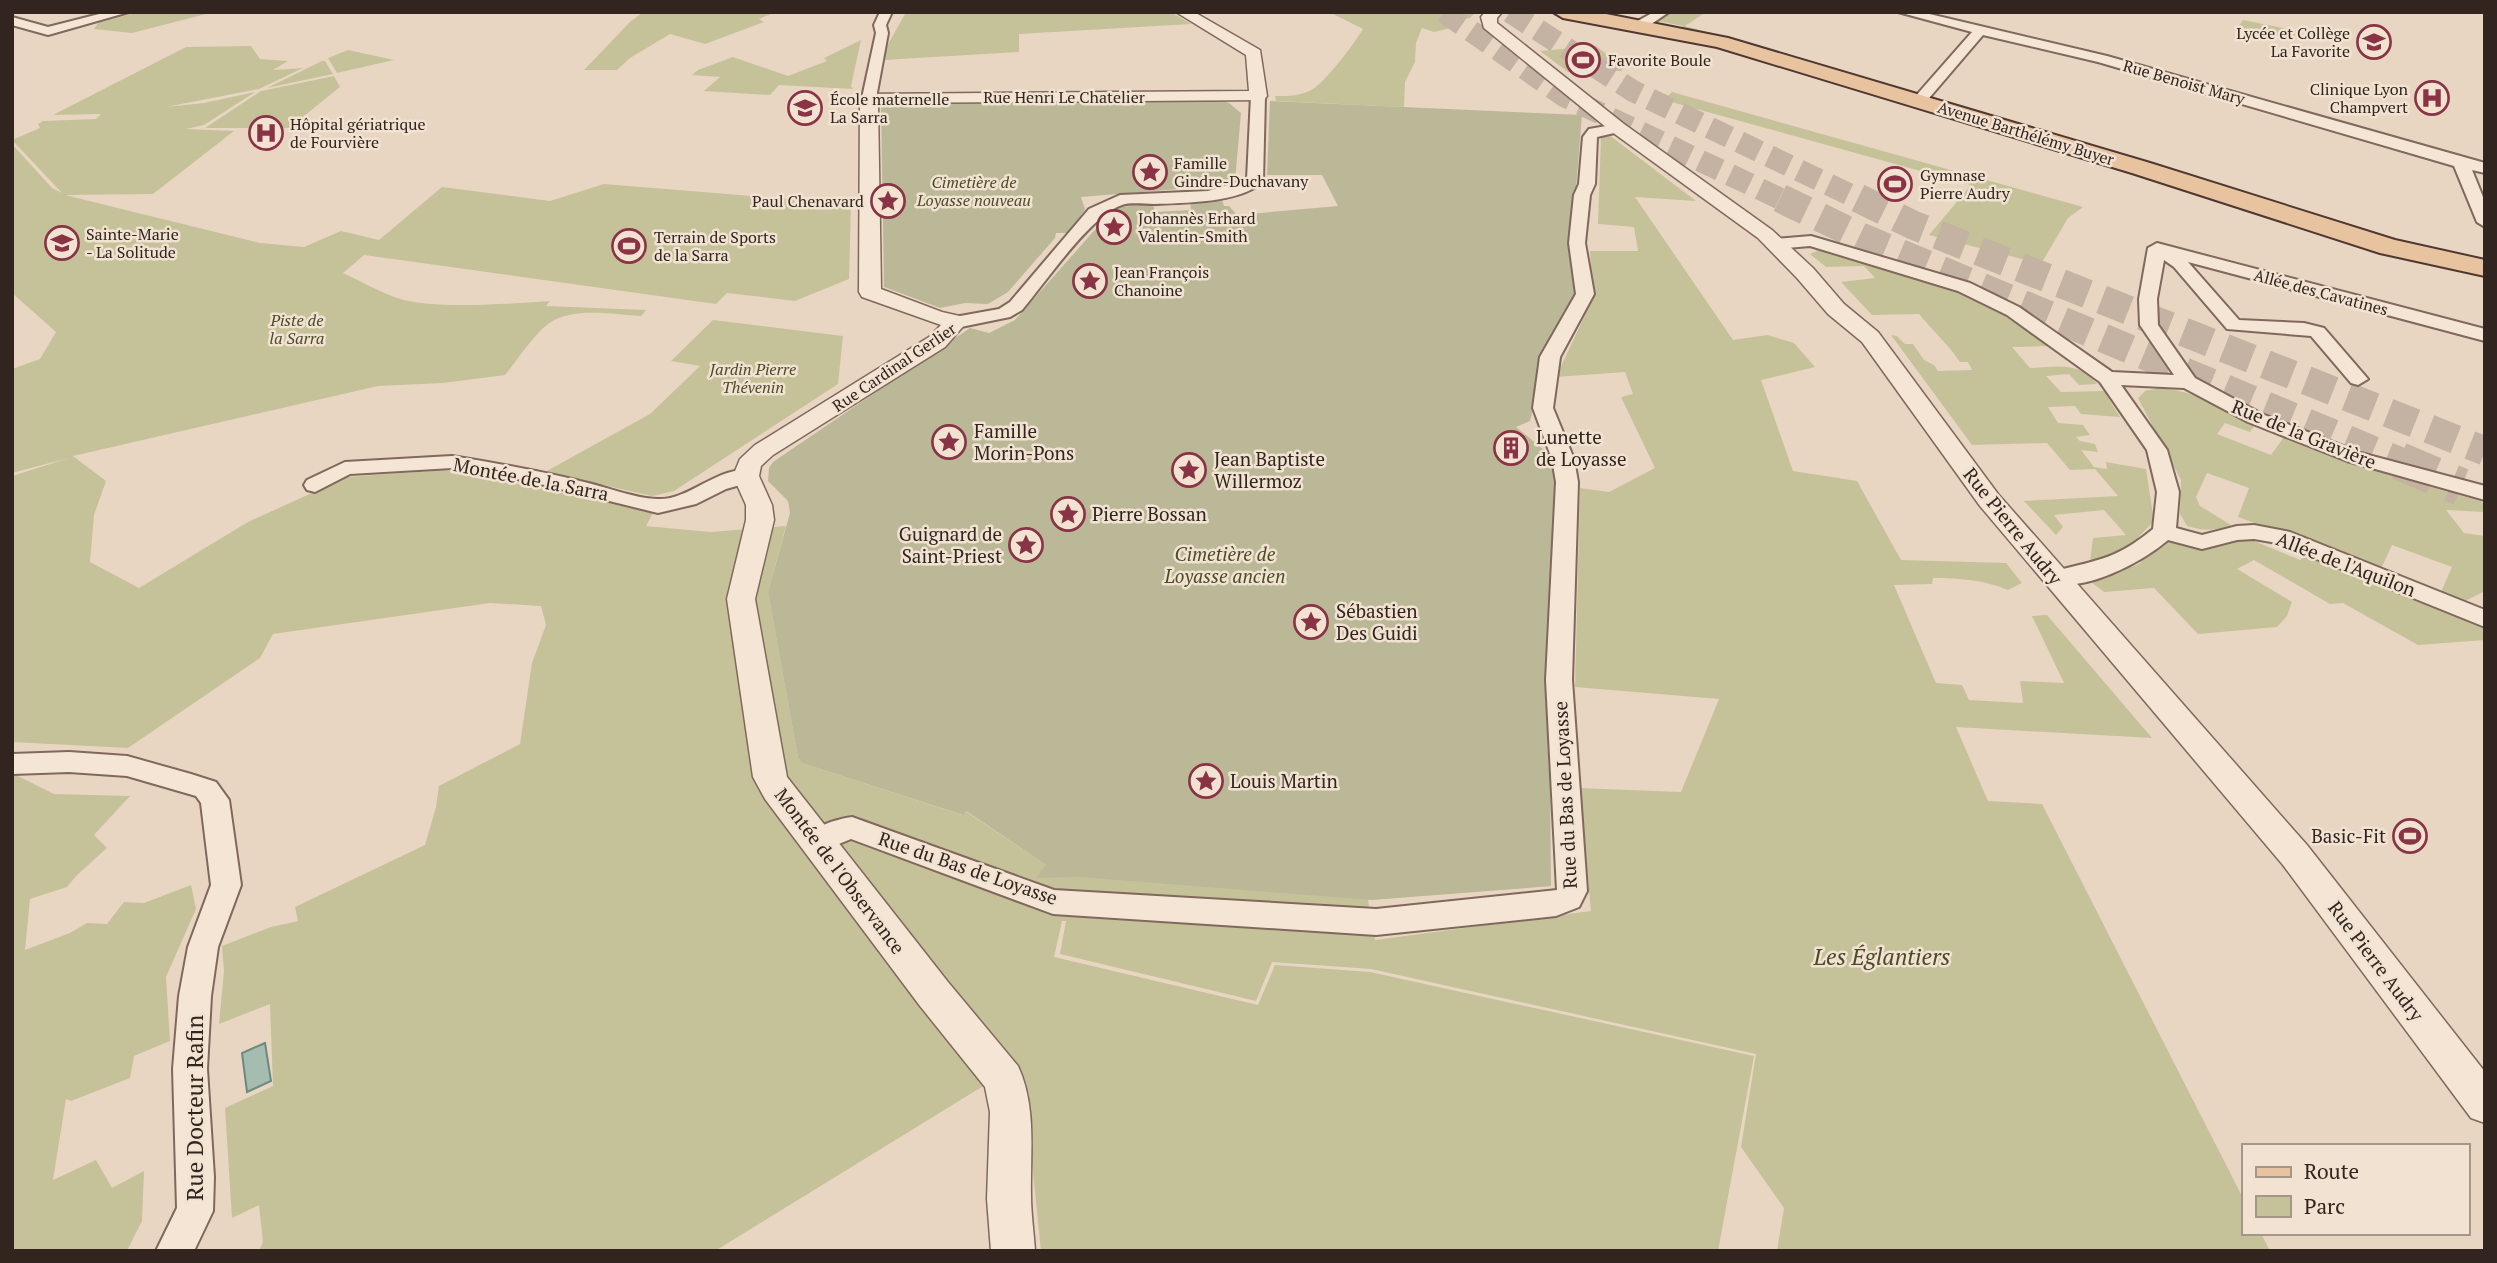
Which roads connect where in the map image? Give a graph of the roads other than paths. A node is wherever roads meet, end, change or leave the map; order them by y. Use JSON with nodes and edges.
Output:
{"nodes":[{"id":1,"x":123,"y":12,"type":"edge"},
{"id":2,"x":886,"y":12,"type":"edge"},
{"id":3,"x":1183,"y":12,"type":"edge"},
{"id":4,"x":1495,"y":12,"type":"edge"},
{"id":5,"x":1563,"y":12,"type":"edge"},
{"id":6,"x":1663,"y":12,"type":"edge"},
{"id":7,"x":1904,"y":12,"type":"edge"},
{"id":8,"x":12,"y":21,"type":"edge"},
{"id":9,"x":1639,"y":26,"type":"junction"},
{"id":10,"x":1981,"y":29,"type":"junction"},
{"id":11,"x":37,"y":30,"type":"junction"},
{"id":12,"x":12,"y":37,"type":"edge"},
{"id":13,"x":1258,"y":96,"type":"junction"},
{"id":14,"x":869,"y":97,"type":"junction"},
{"id":15,"x":1919,"y":101,"type":"junction"},
{"id":16,"x":1618,"y":128,"type":"junction"},
{"id":17,"x":2461,"y":163,"type":"junction"},
{"id":18,"x":2485,"y":168,"type":"edge"},
{"id":19,"x":2485,"y":222,"type":"edge"},
{"id":20,"x":1776,"y":244,"type":"junction"},
{"id":21,"x":2157,"y":248,"type":"junction"},
{"id":22,"x":2485,"y":268,"type":"edge"},
{"id":23,"x":956,"y":323,"type":"junction"},
{"id":24,"x":2485,"y":335,"type":"edge"},
{"id":25,"x":2107,"y":378,"type":"junction"},
{"id":26,"x":2358,"y":379,"type":"dead end"},
{"id":27,"x":2188,"y":383,"type":"junction"},
{"id":28,"x":747,"y":470,"type":"junction"},
{"id":29,"x":315,"y":485,"type":"dead end"},
{"id":30,"x":2485,"y":493,"type":"edge"},
{"id":31,"x":2164,"y":532,"type":"junction"},
{"id":32,"x":2056,"y":578,"type":"junction"},
{"id":33,"x":2485,"y":619,"type":"edge"},
{"id":34,"x":12,"y":764,"type":"edge"},
{"id":35,"x":817,"y":842,"type":"junction"},
{"id":36,"x":2485,"y":1104,"type":"edge"},
{"id":37,"x":174,"y":1251,"type":"edge"},
{"id":38,"x":1013,"y":1251,"type":"edge"}],
"edges":[{"from":1,"to":11,"type":"street"},
{"from":2,"to":14,"type":"street"},
{"from":3,"to":13,"type":"street","name":"Rue Cardinal Gerlier"},
{"from":4,"to":16,"type":"street","name":"Rue Pierre Audry"},
{"from":5,"to":9,"type":"main road","name":"Avenue Barthélémy Buyer"},
{"from":6,"to":9,"type":"street"},
{"from":7,"to":10,"type":"street","name":"Rue Benoist Mary"},
{"from":8,"to":11,"type":"street"},
{"from":9,"to":15,"type":"main road","name":"Avenue Barthélémy Buyer"},
{"from":10,"to":15,"type":"street"},
{"from":10,"to":17,"type":"street","name":"Rue Benoist Mary"},
{"from":11,"to":12,"type":"street"},
{"from":13,"to":14,"type":"street","name":"Rue Henri Le Chatelier"},
{"from":13,"to":23,"type":"street","name":"Rue Cardinal Gerlier"},
{"from":14,"to":23,"type":"street"},
{"from":15,"to":22,"type":"main road","name":"Avenue Barthélémy Buyer"},
{"from":16,"to":20,"type":"street","name":"Rue Pierre Audry"},
{"from":16,"to":35,"type":"street","name":"Rue du Bas de Loyasse"},
{"from":17,"to":18,"type":"street","name":"Rue Benoist Mary"},
{"from":17,"to":19,"type":"street"},
{"from":20,"to":25,"type":"street"},
{"from":20,"to":32,"type":"street","name":"Rue Pierre Audry"},
{"from":21,"to":24,"type":"street","name":"Allée des Cavatines"},
{"from":21,"to":26,"type":"street"},
{"from":21,"to":27,"type":"street","name":"Rue de la Gravière"},
{"from":23,"to":28,"type":"street","name":"Rue Cardinal Gerlier"},
{"from":25,"to":27,"type":"street"},
{"from":25,"to":31,"type":"street"},
{"from":27,"to":30,"type":"street","name":"Rue de la Gravière"},
{"from":28,"to":29,"type":"street","name":"Montée de la Sarra"},
{"from":28,"to":35,"type":"street","name":"Montée de l'Observance"},
{"from":31,"to":32,"type":"street"},
{"from":31,"to":33,"type":"street","name":"Allée de l'Aquilon"},
{"from":32,"to":36,"type":"street","name":"Rue Pierre Audry"},
{"from":34,"to":37,"type":"street","name":"Rue Docteur Rafin"},
{"from":35,"to":38,"type":"street","name":"Montée de l'Observance"}]}
